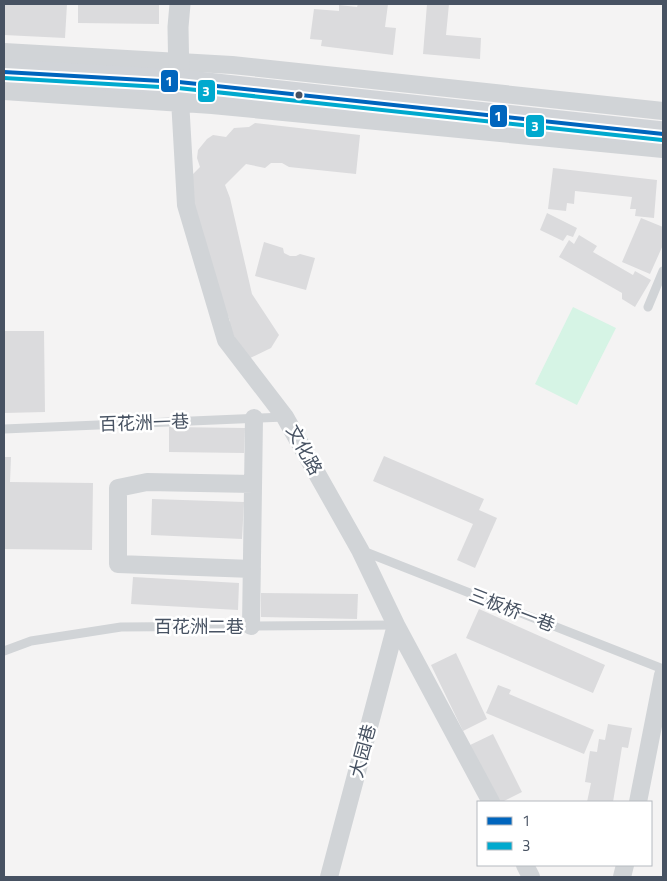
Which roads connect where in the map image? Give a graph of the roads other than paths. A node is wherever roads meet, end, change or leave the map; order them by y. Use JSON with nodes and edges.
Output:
{"nodes":[{"id":1,"x":180,"y":4,"type":"edge"},
{"id":2,"x":4,"y":52,"type":"edge"},
{"id":3,"x":4,"y":72,"type":"edge"},
{"id":4,"x":179,"y":82,"type":"junction"},
{"id":5,"x":4,"y":91,"type":"edge"},
{"id":6,"x":663,"y":111,"type":"edge"},
{"id":7,"x":663,"y":134,"type":"edge"},
{"id":8,"x":663,"y":149,"type":"edge"},
{"id":9,"x":663,"y":271,"type":"edge"},
{"id":10,"x":648,"y":307,"type":"dead end"},
{"id":11,"x":285,"y":417,"type":"junction"},
{"id":12,"x":254,"y":418,"type":"junction"},
{"id":13,"x":4,"y":429,"type":"edge"},
{"id":14,"x":253,"y":484,"type":"junction"},
{"id":15,"x":360,"y":550,"type":"junction"},
{"id":16,"x":252,"y":569,"type":"junction"},
{"id":17,"x":396,"y":625,"type":"junction"},
{"id":18,"x":251,"y":626,"type":"junction"},
{"id":19,"x":4,"y":651,"type":"edge"},
{"id":20,"x":663,"y":669,"type":"edge"},
{"id":21,"x":663,"y":675,"type":"edge"},
{"id":22,"x":490,"y":801,"type":"edge"},
{"id":23,"x":638,"y":801,"type":"edge"},
{"id":24,"x":329,"y":877,"type":"edge"}],
"edges":[{"from":1,"to":4,"type":"street"},
{"from":2,"to":4,"type":"street"},
{"from":3,"to":4,"type":"main road"},
{"from":4,"to":5,"type":"street"},
{"from":4,"to":6,"type":"street"},
{"from":4,"to":7,"type":"main road"},
{"from":4,"to":8,"type":"street"},
{"from":4,"to":11,"type":"street","name":"文化路"},
{"from":9,"to":10,"type":"lane"},
{"from":11,"to":12,"type":"lane","name":"百花洲一巷"},
{"from":11,"to":15,"type":"street","name":"文化路"},
{"from":12,"to":13,"type":"lane","name":"百花洲一巷"},
{"from":12,"to":14,"type":"street"},
{"from":14,"to":16,"type":"street"},
{"from":14,"to":16,"type":"street"},
{"from":15,"to":17,"type":"street","name":"文化路"},
{"from":15,"to":20,"type":"lane","name":"三板桥一巷"},
{"from":16,"to":18,"type":"street"},
{"from":17,"to":18,"type":"lane","name":"百花洲二巷"},
{"from":17,"to":22,"type":"street","name":"文化路"},
{"from":17,"to":24,"type":"street","name":"大园巷"},
{"from":18,"to":19,"type":"lane","name":"百花洲二巷"},
{"from":21,"to":23,"type":"street"}]}
